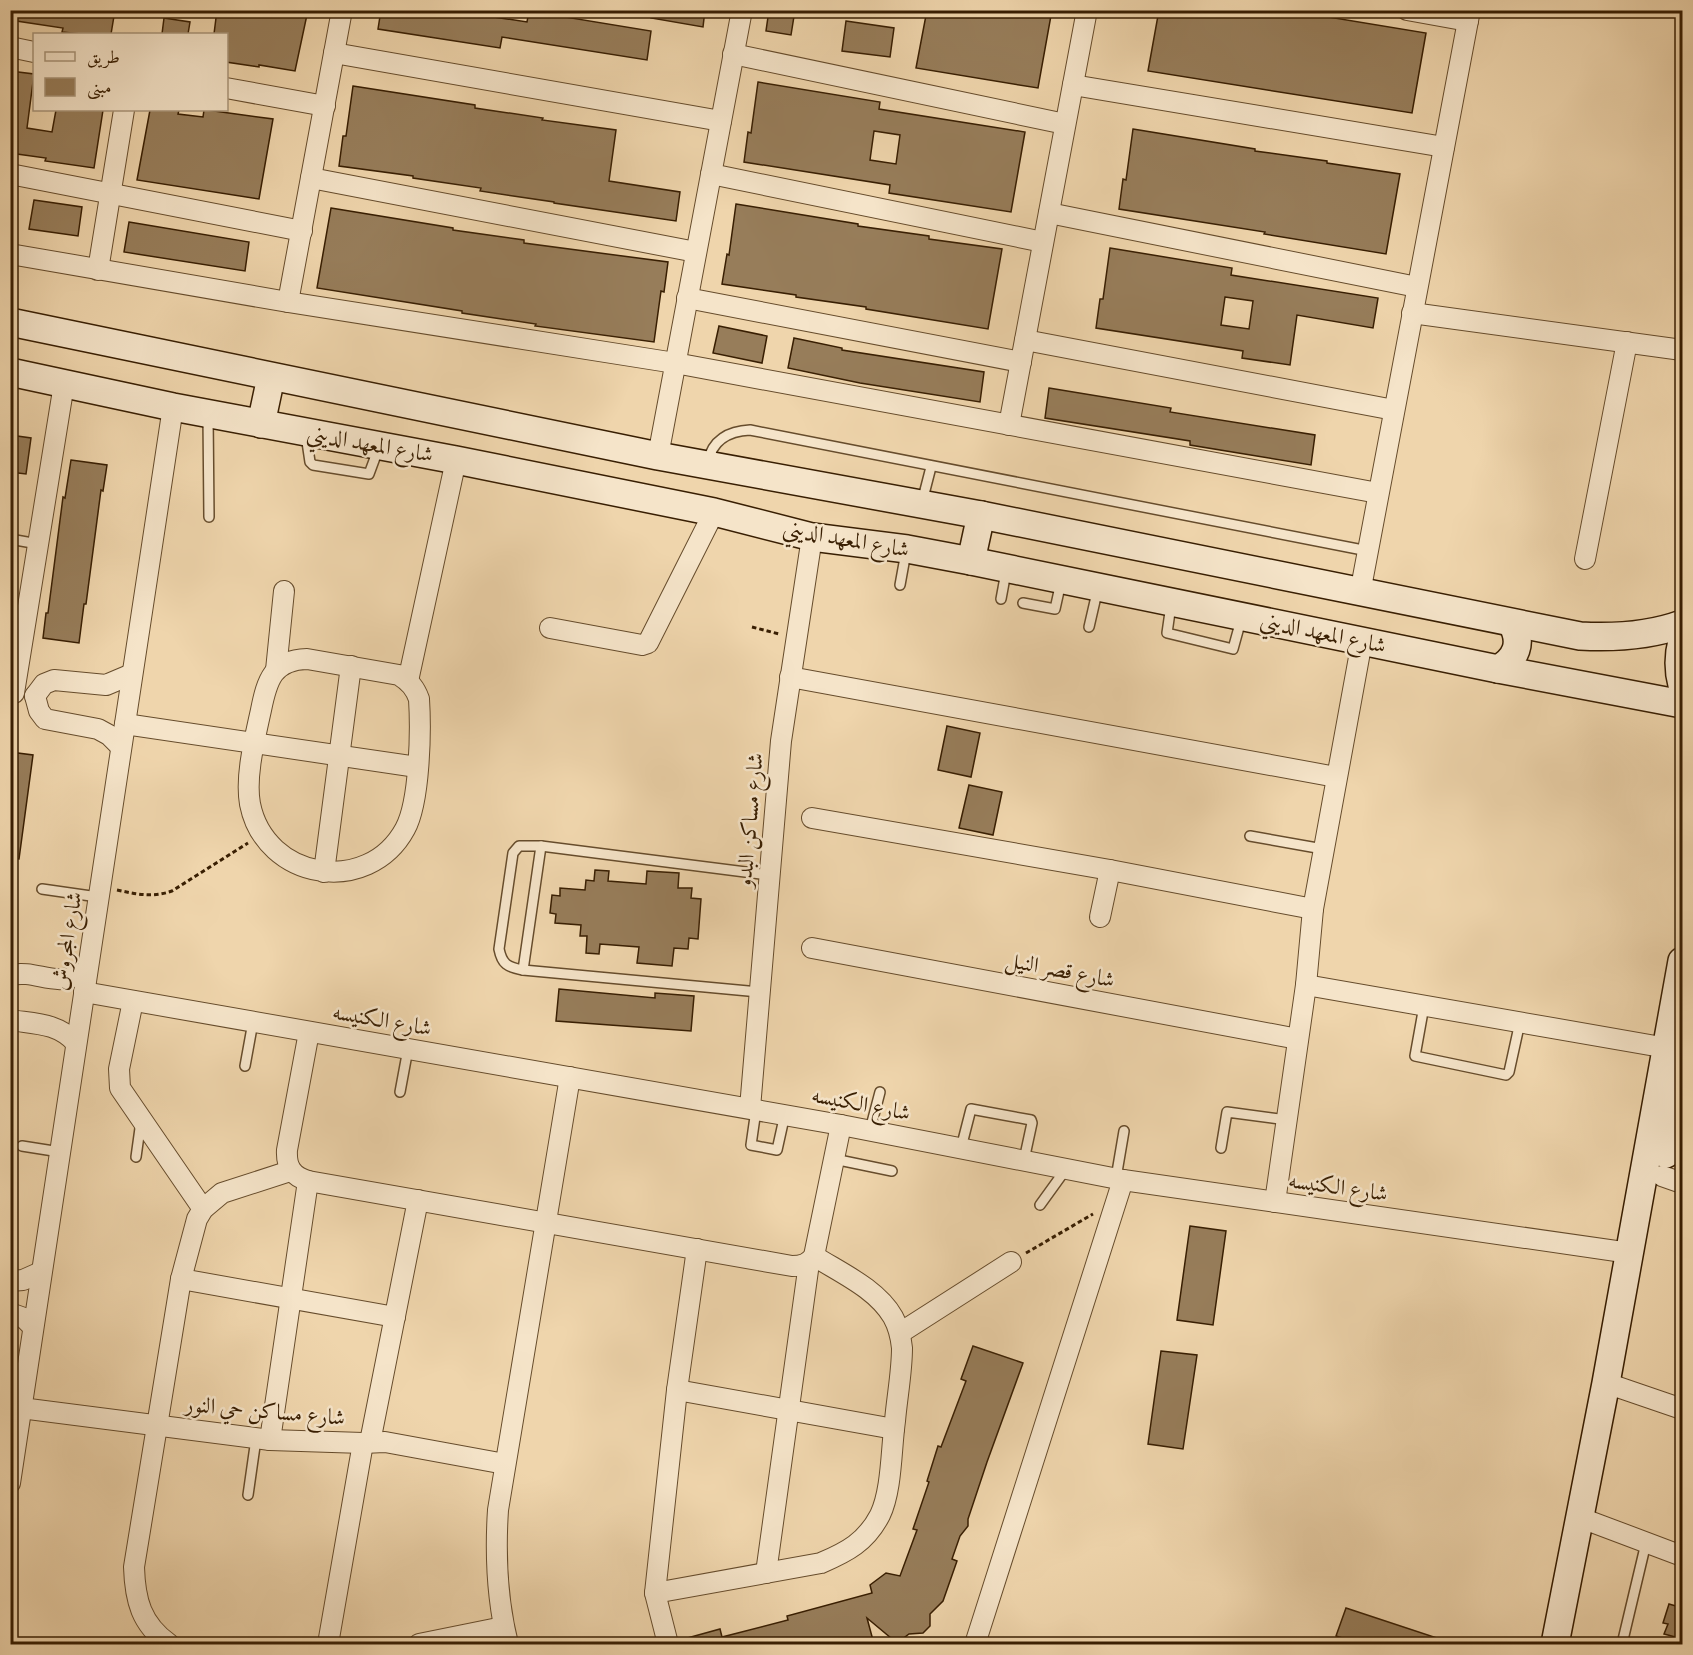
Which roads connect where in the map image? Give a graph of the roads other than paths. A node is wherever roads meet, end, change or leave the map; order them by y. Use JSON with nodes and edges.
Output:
{"nodes":[{"id":1,"x":342,"y":10,"type":"edge"},
{"id":2,"x":742,"y":10,"type":"edge"},
{"id":3,"x":1087,"y":10,"type":"edge"},
{"id":4,"x":1407,"y":10,"type":"edge"},
{"id":5,"x":1469,"y":16,"type":"edge"},
{"id":6,"x":10,"y":47,"type":"edge"},
{"id":7,"x":33,"y":52,"type":"edge"},
{"id":8,"x":334,"y":53,"type":"junction"},
{"id":9,"x":734,"y":54,"type":"junction"},
{"id":10,"x":1073,"y":85,"type":"junction"},
{"id":11,"x":228,"y":88,"type":"edge"},
{"id":12,"x":325,"y":106,"type":"junction"},
{"id":13,"x":124,"y":111,"type":"edge"},
{"id":14,"x":721,"y":121,"type":"junction"},
{"id":15,"x":1065,"y":124,"type":"junction"},
{"id":16,"x":1444,"y":147,"type":"junction"},
{"id":17,"x":10,"y":174,"type":"edge"},
{"id":18,"x":711,"y":174,"type":"junction"},
{"id":19,"x":311,"y":178,"type":"junction"},
{"id":20,"x":111,"y":194,"type":"junction"},
{"id":21,"x":1048,"y":213,"type":"junction"},
{"id":22,"x":302,"y":231,"type":"junction"},
{"id":23,"x":1043,"y":242,"type":"junction"},
{"id":24,"x":696,"y":252,"type":"junction"},
{"id":25,"x":10,"y":254,"type":"edge"},
{"id":26,"x":98,"y":270,"type":"junction"},
{"id":27,"x":1417,"y":287,"type":"junction"},
{"id":28,"x":687,"y":298,"type":"junction"},
{"id":29,"x":288,"y":302,"type":"junction"},
{"id":30,"x":1413,"y":313,"type":"junction"},
{"id":31,"x":10,"y":322,"type":"edge"},
{"id":32,"x":1025,"y":340,"type":"junction"},
{"id":33,"x":1627,"y":342,"type":"junction"},
{"id":34,"x":1683,"y":350,"type":"edge"},
{"id":35,"x":1021,"y":362,"type":"junction"},
{"id":36,"x":675,"y":363,"type":"junction"},
{"id":37,"x":10,"y":372,"type":"edge"},
{"id":38,"x":271,"y":377,"type":"junction"},
{"id":39,"x":64,"y":384,"type":"junction"},
{"id":40,"x":173,"y":407,"type":"junction"},
{"id":41,"x":1394,"y":410,"type":"junction"},
{"id":42,"x":208,"y":413,"type":"junction"},
{"id":43,"x":261,"y":424,"type":"junction"},
{"id":44,"x":1009,"y":425,"type":"junction"},
{"id":45,"x":658,"y":456,"type":"junction"},
{"id":46,"x":456,"y":460,"type":"junction"},
{"id":47,"x":707,"y":466,"type":"junction"},
{"id":48,"x":931,"y":467,"type":"junction"},
{"id":49,"x":1378,"y":493,"type":"junction"},
{"id":50,"x":650,"y":500,"type":"junction"},
{"id":51,"x":921,"y":504,"type":"junction"},
{"id":52,"x":714,"y":512,"type":"junction"},
{"id":53,"x":981,"y":515,"type":"junction"},
{"id":54,"x":208,"y":517,"type":"dead end"},
{"id":55,"x":812,"y":537,"type":"junction"},
{"id":56,"x":10,"y":539,"type":"edge"},
{"id":57,"x":38,"y":543,"type":"junction"},
{"id":58,"x":907,"y":549,"type":"junction"},
{"id":59,"x":1368,"y":551,"type":"junction"},
{"id":60,"x":1586,"y":559,"type":"dead end"},
{"id":61,"x":971,"y":561,"type":"junction"},
{"id":62,"x":1007,"y":569,"type":"junction"},
{"id":63,"x":1061,"y":580,"type":"junction"},
{"id":64,"x":900,"y":585,"type":"dead end"},
{"id":65,"x":1098,"y":587,"type":"junction"},
{"id":66,"x":284,"y":591,"type":"dead end"},
{"id":67,"x":1360,"y":593,"type":"junction"},
{"id":68,"x":1001,"y":599,"type":"dead end"},
{"id":69,"x":1023,"y":603,"type":"dead end"},
{"id":70,"x":1512,"y":624,"type":"junction"},
{"id":71,"x":1683,"y":624,"type":"edge"},
{"id":72,"x":1089,"y":627,"type":"dead end"},
{"id":73,"x":550,"y":628,"type":"dead end"},
{"id":74,"x":1362,"y":641,"type":"junction"},
{"id":75,"x":1683,"y":641,"type":"edge"},
{"id":76,"x":351,"y":666,"type":"junction"},
{"id":77,"x":1498,"y":669,"type":"junction"},
{"id":78,"x":276,"y":670,"type":"junction"},
{"id":79,"x":132,"y":674,"type":"junction"},
{"id":80,"x":790,"y":677,"type":"junction"},
{"id":81,"x":408,"y":681,"type":"junction"},
{"id":82,"x":1683,"y":685,"type":"edge"},
{"id":83,"x":12,"y":693,"type":"edge"},
{"id":84,"x":36,"y":696,"type":"junction"},
{"id":85,"x":1683,"y":704,"type":"edge"},
{"id":86,"x":125,"y":724,"type":"junction"},
{"id":87,"x":254,"y":743,"type":"junction"},
{"id":88,"x":121,"y":747,"type":"junction"},
{"id":89,"x":339,"y":756,"type":"junction"},
{"id":90,"x":417,"y":767,"type":"junction"},
{"id":91,"x":1336,"y":777,"type":"junction"},
{"id":92,"x":812,"y":818,"type":"dead end"},
{"id":93,"x":1250,"y":836,"type":"dead end"},
{"id":94,"x":541,"y":846,"type":"junction"},
{"id":95,"x":1323,"y":849,"type":"junction"},
{"id":96,"x":1110,"y":870,"type":"junction"},
{"id":97,"x":324,"y":872,"type":"junction"},
{"id":98,"x":769,"y":875,"type":"junction"},
{"id":99,"x":42,"y":889,"type":"dead end"},
{"id":100,"x":99,"y":892,"type":"junction"},
{"id":101,"x":1312,"y":909,"type":"junction"},
{"id":102,"x":1100,"y":917,"type":"dead end"},
{"id":103,"x":812,"y":948,"type":"dead end"},
{"id":104,"x":1683,"y":962,"type":"edge"},
{"id":105,"x":523,"y":969,"type":"junction"},
{"id":106,"x":87,"y":971,"type":"junction"},
{"id":107,"x":10,"y":975,"type":"edge"},
{"id":108,"x":1306,"y":985,"type":"junction"},
{"id":109,"x":84,"y":992,"type":"junction"},
{"id":110,"x":759,"y":992,"type":"junction"},
{"id":111,"x":133,"y":1001,"type":"junction"},
{"id":112,"x":1424,"y":1006,"type":"junction"},
{"id":113,"x":10,"y":1020,"type":"edge"},
{"id":114,"x":253,"y":1022,"type":"junction"},
{"id":115,"x":1520,"y":1022,"type":"junction"},
{"id":116,"x":309,"y":1032,"type":"junction"},
{"id":117,"x":1298,"y":1039,"type":"junction"},
{"id":118,"x":76,"y":1043,"type":"junction"},
{"id":119,"x":1667,"y":1048,"type":"junction"},
{"id":120,"x":408,"y":1049,"type":"junction"},
{"id":121,"x":244,"y":1066,"type":"dead end"},
{"id":122,"x":1683,"y":1075,"type":"edge"},
{"id":123,"x":570,"y":1077,"type":"junction"},
{"id":124,"x":400,"y":1092,"type":"dead end"},
{"id":125,"x":880,"y":1092,"type":"dead end"},
{"id":126,"x":753,"y":1109,"type":"junction"},
{"id":127,"x":784,"y":1114,"type":"junction"},
{"id":128,"x":141,"y":1119,"type":"junction"},
{"id":129,"x":1287,"y":1120,"type":"junction"},
{"id":130,"x":841,"y":1125,"type":"junction"},
{"id":131,"x":870,"y":1130,"type":"junction"},
{"id":132,"x":1124,"y":1131,"type":"dead end"},
{"id":133,"x":22,"y":1146,"type":"dead end"},
{"id":134,"x":961,"y":1148,"type":"junction"},
{"id":135,"x":1221,"y":1148,"type":"dead end"},
{"id":136,"x":60,"y":1152,"type":"junction"},
{"id":137,"x":136,"y":1157,"type":"dead end"},
{"id":138,"x":834,"y":1159,"type":"junction"},
{"id":139,"x":1024,"y":1161,"type":"junction"},
{"id":140,"x":1066,"y":1169,"type":"junction"},
{"id":141,"x":290,"y":1171,"type":"junction"},
{"id":142,"x":892,"y":1171,"type":"dead end"},
{"id":143,"x":1119,"y":1179,"type":"junction"},
{"id":144,"x":1672,"y":1180,"type":"edge"},
{"id":145,"x":308,"y":1181,"type":"junction"},
{"id":146,"x":418,"y":1200,"type":"junction"},
{"id":147,"x":1275,"y":1202,"type":"junction"},
{"id":148,"x":1040,"y":1205,"type":"dead end"},
{"id":149,"x":203,"y":1209,"type":"junction"},
{"id":150,"x":546,"y":1223,"type":"junction"},
{"id":151,"x":697,"y":1249,"type":"junction"},
{"id":152,"x":1630,"y":1253,"type":"junction"},
{"id":153,"x":812,"y":1259,"type":"junction"},
{"id":154,"x":1011,"y":1262,"type":"road end"},
{"id":155,"x":41,"y":1272,"type":"junction"},
{"id":156,"x":181,"y":1279,"type":"junction"},
{"id":157,"x":10,"y":1281,"type":"edge"},
{"id":158,"x":291,"y":1298,"type":"junction"},
{"id":159,"x":10,"y":1313,"type":"edge"},
{"id":160,"x":394,"y":1317,"type":"junction"},
{"id":161,"x":33,"y":1327,"type":"junction"},
{"id":162,"x":900,"y":1333,"type":"junction"},
{"id":163,"x":1614,"y":1385,"type":"junction"},
{"id":164,"x":677,"y":1390,"type":"junction"},
{"id":165,"x":21,"y":1408,"type":"junction"},
{"id":166,"x":1683,"y":1409,"type":"edge"},
{"id":167,"x":788,"y":1410,"type":"junction"},
{"id":168,"x":157,"y":1425,"type":"junction"},
{"id":169,"x":894,"y":1429,"type":"junction"},
{"id":170,"x":263,"y":1439,"type":"junction"},
{"id":171,"x":366,"y":1443,"type":"junction"},
{"id":172,"x":505,"y":1464,"type":"junction"},
{"id":173,"x":10,"y":1483,"type":"edge"},
{"id":174,"x":248,"y":1495,"type":"dead end"},
{"id":175,"x":1588,"y":1521,"type":"junction"},
{"id":176,"x":1646,"y":1543,"type":"junction"},
{"id":177,"x":1683,"y":1556,"type":"edge"},
{"id":178,"x":766,"y":1573,"type":"junction"},
{"id":179,"x":655,"y":1593,"type":"junction"},
{"id":180,"x":506,"y":1636,"type":"edge"},
{"id":181,"x":155,"y":1642,"type":"edge"},
{"id":182,"x":328,"y":1644,"type":"edge"},
{"id":183,"x":419,"y":1644,"type":"edge"},
{"id":184,"x":668,"y":1644,"type":"edge"},
{"id":185,"x":975,"y":1644,"type":"edge"},
{"id":186,"x":1555,"y":1644,"type":"edge"},
{"id":187,"x":1571,"y":1644,"type":"edge"},
{"id":188,"x":1622,"y":1644,"type":"edge"}],
"edges":[{"from":1,"to":8,"type":"street"},
{"from":2,"to":9,"type":"street"},
{"from":3,"to":10,"type":"street"},
{"from":4,"to":5,"type":"street"},
{"from":5,"to":16,"type":"street"},
{"from":6,"to":7,"type":"street"},
{"from":8,"to":12,"type":"street"},
{"from":8,"to":14,"type":"street"},
{"from":9,"to":14,"type":"street"},
{"from":9,"to":15,"type":"street"},
{"from":10,"to":15,"type":"street"},
{"from":10,"to":16,"type":"street"},
{"from":11,"to":12,"type":"street"},
{"from":12,"to":19,"type":"street"},
{"from":13,"to":20,"type":"street"},
{"from":14,"to":18,"type":"street"},
{"from":15,"to":21,"type":"street"},
{"from":16,"to":27,"type":"street"},
{"from":17,"to":20,"type":"street"},
{"from":18,"to":23,"type":"street"},
{"from":18,"to":24,"type":"street"},
{"from":19,"to":22,"type":"street"},
{"from":19,"to":24,"type":"street"},
{"from":20,"to":22,"type":"street"},
{"from":20,"to":26,"type":"street"},
{"from":21,"to":23,"type":"street"},
{"from":21,"to":27,"type":"street"},
{"from":22,"to":29,"type":"street"},
{"from":23,"to":32,"type":"street"},
{"from":24,"to":28,"type":"street"},
{"from":25,"to":26,"type":"street"},
{"from":26,"to":29,"type":"street"},
{"from":27,"to":30,"type":"street"},
{"from":28,"to":35,"type":"street"},
{"from":28,"to":36,"type":"street"},
{"from":29,"to":36,"type":"street"},
{"from":30,"to":33,"type":"street"},
{"from":30,"to":41,"type":"street"},
{"from":31,"to":38,"type":"street","name":"شارع المعهد الديني"},
{"from":32,"to":35,"type":"street"},
{"from":32,"to":41,"type":"street"},
{"from":33,"to":34,"type":"street"},
{"from":33,"to":60,"type":"street"},
{"from":35,"to":44,"type":"street"},
{"from":36,"to":44,"type":"street"},
{"from":36,"to":45,"type":"street"},
{"from":37,"to":39,"type":"street","name":"شارع المعهد الديني"},
{"from":38,"to":43,"type":"street"},
{"from":38,"to":45,"type":"street","name":"شارع المعهد الديني"},
{"from":39,"to":40,"type":"street","name":"شارع المعهد الديني"},
{"from":39,"to":57,"type":"street"},
{"from":40,"to":42,"type":"street","name":"شارع المعهد الديني"},
{"from":40,"to":79,"type":"street","name":"شارع المجروش"},
{"from":41,"to":49,"type":"street"},
{"from":42,"to":43,"type":"street","name":"شارع المعهد الديني"},
{"from":42,"to":54,"type":"lane"},
{"from":43,"to":46,"type":"street","name":"شارع المعهد الديني"},
{"from":44,"to":49,"type":"street"},
{"from":45,"to":47,"type":"street","name":"شارع المعهد الديني"},
{"from":45,"to":50,"type":"street"},
{"from":46,"to":50,"type":"street","name":"شارع المعهد الديني"},
{"from":46,"to":81,"type":"street"},
{"from":47,"to":48,"type":"lane"},
{"from":47,"to":51,"type":"street","name":"شارع المعهد الديني"},
{"from":48,"to":51,"type":"lane"},
{"from":48,"to":59,"type":"lane"},
{"from":49,"to":59,"type":"street"},
{"from":50,"to":52,"type":"street","name":"شارع المعهد الديني"},
{"from":51,"to":53,"type":"street","name":"شارع المعهد الديني"},
{"from":52,"to":55,"type":"street","name":"شارع المعهد الديني"},
{"from":52,"to":73,"type":"street"},
{"from":53,"to":61,"type":"street"},
{"from":53,"to":67,"type":"street","name":"شارع المعهد الديني"},
{"from":55,"to":58,"type":"street","name":"شارع المعهد الديني"},
{"from":55,"to":80,"type":"street","name":"شارع مساكن البدو"},
{"from":56,"to":57,"type":"lane"},
{"from":57,"to":83,"type":"street"},
{"from":58,"to":61,"type":"street","name":"شارع المعهد الديني"},
{"from":58,"to":64,"type":"lane"},
{"from":59,"to":67,"type":"street"},
{"from":61,"to":62,"type":"street","name":"شارع المعهد الديني"},
{"from":62,"to":63,"type":"street","name":"شارع المعهد الديني"},
{"from":62,"to":68,"type":"lane"},
{"from":63,"to":65,"type":"street","name":"شارع المعهد الديني"},
{"from":63,"to":69,"type":"lane"},
{"from":65,"to":72,"type":"lane"},
{"from":65,"to":74,"type":"street","name":"شارع المعهد الديني"},
{"from":66,"to":78,"type":"street"},
{"from":67,"to":70,"type":"street","name":"شارع المعهد الديني"},
{"from":70,"to":71,"type":"street","name":"شارع المعهد الديني"},
{"from":70,"to":77,"type":"street"},
{"from":74,"to":77,"type":"street","name":"شارع المعهد الديني"},
{"from":74,"to":91,"type":"street"},
{"from":75,"to":82,"type":"street"},
{"from":76,"to":78,"type":"street"},
{"from":76,"to":81,"type":"street"},
{"from":76,"to":89,"type":"street"},
{"from":77,"to":85,"type":"street","name":"شارع المعهد الديني"},
{"from":78,"to":87,"type":"street"},
{"from":79,"to":84,"type":"street"},
{"from":79,"to":86,"type":"street","name":"شارع المجروش"},
{"from":80,"to":91,"type":"street"},
{"from":80,"to":98,"type":"street","name":"شارع مساكن البدو"},
{"from":81,"to":90,"type":"street"},
{"from":83,"to":84,"type":"street"},
{"from":84,"to":88,"type":"street"},
{"from":86,"to":87,"type":"street"},
{"from":86,"to":88,"type":"street","name":"شارع المجروش"},
{"from":87,"to":89,"type":"street"},
{"from":87,"to":97,"type":"street"},
{"from":88,"to":100,"type":"street","name":"شارع المجروش"},
{"from":89,"to":90,"type":"street"},
{"from":89,"to":97,"type":"street"},
{"from":90,"to":97,"type":"street"},
{"from":91,"to":95,"type":"street"},
{"from":92,"to":96,"type":"street"},
{"from":93,"to":95,"type":"lane"},
{"from":94,"to":98,"type":"lane"},
{"from":94,"to":105,"type":"lane"},
{"from":94,"to":105,"type":"lane"},
{"from":95,"to":101,"type":"street"},
{"from":96,"to":101,"type":"street"},
{"from":96,"to":102,"type":"street"},
{"from":98,"to":110,"type":"street","name":"شارع مساكن البدو"},
{"from":99,"to":100,"type":"lane"},
{"from":100,"to":106,"type":"street","name":"شارع المجروش"},
{"from":101,"to":108,"type":"street"},
{"from":103,"to":117,"type":"street","name":"شارع قصر النيل"},
{"from":104,"to":119,"type":"street"},
{"from":105,"to":110,"type":"lane"},
{"from":106,"to":107,"type":"street"},
{"from":106,"to":109,"type":"street","name":"شارع المجروش"},
{"from":108,"to":112,"type":"street"},
{"from":108,"to":117,"type":"street"},
{"from":109,"to":111,"type":"street","name":"شارع الكنيسه"},
{"from":109,"to":118,"type":"street","name":"شارع المجروش"},
{"from":110,"to":126,"type":"street","name":"شارع مساكن البدو"},
{"from":111,"to":114,"type":"street","name":"شارع الكنيسه"},
{"from":111,"to":128,"type":"street"},
{"from":112,"to":115,"type":"street"},
{"from":112,"to":115,"type":"lane"},
{"from":113,"to":118,"type":"street"},
{"from":114,"to":116,"type":"street","name":"شارع الكنيسه"},
{"from":114,"to":121,"type":"lane"},
{"from":115,"to":119,"type":"street"},
{"from":116,"to":120,"type":"street","name":"شارع الكنيسه"},
{"from":116,"to":141,"type":"street"},
{"from":117,"to":129,"type":"street"},
{"from":118,"to":136,"type":"street","name":"شارع المجروش"},
{"from":119,"to":152,"type":"street"},
{"from":120,"to":123,"type":"street","name":"شارع الكنيسه"},
{"from":120,"to":124,"type":"lane"},
{"from":122,"to":144,"type":"street"},
{"from":123,"to":126,"type":"street","name":"شارع الكنيسه"},
{"from":123,"to":150,"type":"street"},
{"from":125,"to":131,"type":"lane"},
{"from":126,"to":127,"type":"street","name":"شارع الكنيسه"},
{"from":126,"to":127,"type":"lane"},
{"from":127,"to":130,"type":"street","name":"شارع الكنيسه"},
{"from":128,"to":137,"type":"lane"},
{"from":128,"to":149,"type":"street"},
{"from":129,"to":135,"type":"lane"},
{"from":129,"to":147,"type":"street"},
{"from":130,"to":131,"type":"street","name":"شارع الكنيسه"},
{"from":130,"to":138,"type":"street"},
{"from":131,"to":134,"type":"street","name":"شارع الكنيسه"},
{"from":132,"to":143,"type":"lane"},
{"from":133,"to":136,"type":"lane"},
{"from":134,"to":139,"type":"street","name":"شارع الكنيسه"},
{"from":134,"to":139,"type":"lane"},
{"from":136,"to":155,"type":"street","name":"شارع المجروش"},
{"from":138,"to":142,"type":"lane"},
{"from":138,"to":153,"type":"street"},
{"from":139,"to":140,"type":"street","name":"شارع الكنيسه"},
{"from":140,"to":143,"type":"street","name":"شارع الكنيسه"},
{"from":140,"to":148,"type":"lane"},
{"from":141,"to":145,"type":"street"},
{"from":141,"to":149,"type":"street"},
{"from":143,"to":147,"type":"street","name":"شارع الكنيسه"},
{"from":143,"to":185,"type":"street"},
{"from":144,"to":163,"type":"street"},
{"from":145,"to":146,"type":"street"},
{"from":145,"to":158,"type":"street"},
{"from":146,"to":150,"type":"street"},
{"from":146,"to":160,"type":"street"},
{"from":147,"to":152,"type":"street","name":"شارع الكنيسه"},
{"from":149,"to":156,"type":"street"},
{"from":150,"to":151,"type":"street"},
{"from":150,"to":172,"type":"street"},
{"from":151,"to":153,"type":"street"},
{"from":151,"to":164,"type":"street"},
{"from":152,"to":163,"type":"street"},
{"from":153,"to":162,"type":"street"},
{"from":153,"to":167,"type":"street"},
{"from":154,"to":162,"type":"street"},
{"from":155,"to":157,"type":"street"},
{"from":155,"to":161,"type":"street","name":"شارع المجروش"},
{"from":156,"to":158,"type":"street"},
{"from":156,"to":168,"type":"street"},
{"from":158,"to":160,"type":"street"},
{"from":158,"to":170,"type":"street"},
{"from":159,"to":161,"type":"street"},
{"from":160,"to":171,"type":"street"},
{"from":161,"to":165,"type":"street","name":"شارع المجروش"},
{"from":162,"to":169,"type":"street"},
{"from":163,"to":166,"type":"street"},
{"from":163,"to":175,"type":"street"},
{"from":164,"to":167,"type":"street"},
{"from":164,"to":179,"type":"street"},
{"from":165,"to":168,"type":"street","name":"شارع مساكن حي النور"},
{"from":165,"to":173,"type":"street","name":"شارع المجروش"},
{"from":167,"to":169,"type":"street"},
{"from":167,"to":178,"type":"street"},
{"from":168,"to":170,"type":"street","name":"شارع مساكن حي النور"},
{"from":168,"to":181,"type":"street"},
{"from":169,"to":178,"type":"street"},
{"from":170,"to":171,"type":"street","name":"شارع مساكن حي النور"},
{"from":170,"to":174,"type":"lane"},
{"from":171,"to":172,"type":"street","name":"شارع مساكن حي النور"},
{"from":171,"to":182,"type":"street"},
{"from":172,"to":180,"type":"street"},
{"from":175,"to":176,"type":"street"},
{"from":175,"to":186,"type":"street"},
{"from":175,"to":187,"type":"street"},
{"from":176,"to":177,"type":"street"},
{"from":176,"to":188,"type":"lane"},
{"from":178,"to":179,"type":"street"},
{"from":179,"to":184,"type":"street"},
{"from":180,"to":183,"type":"street"}]}
